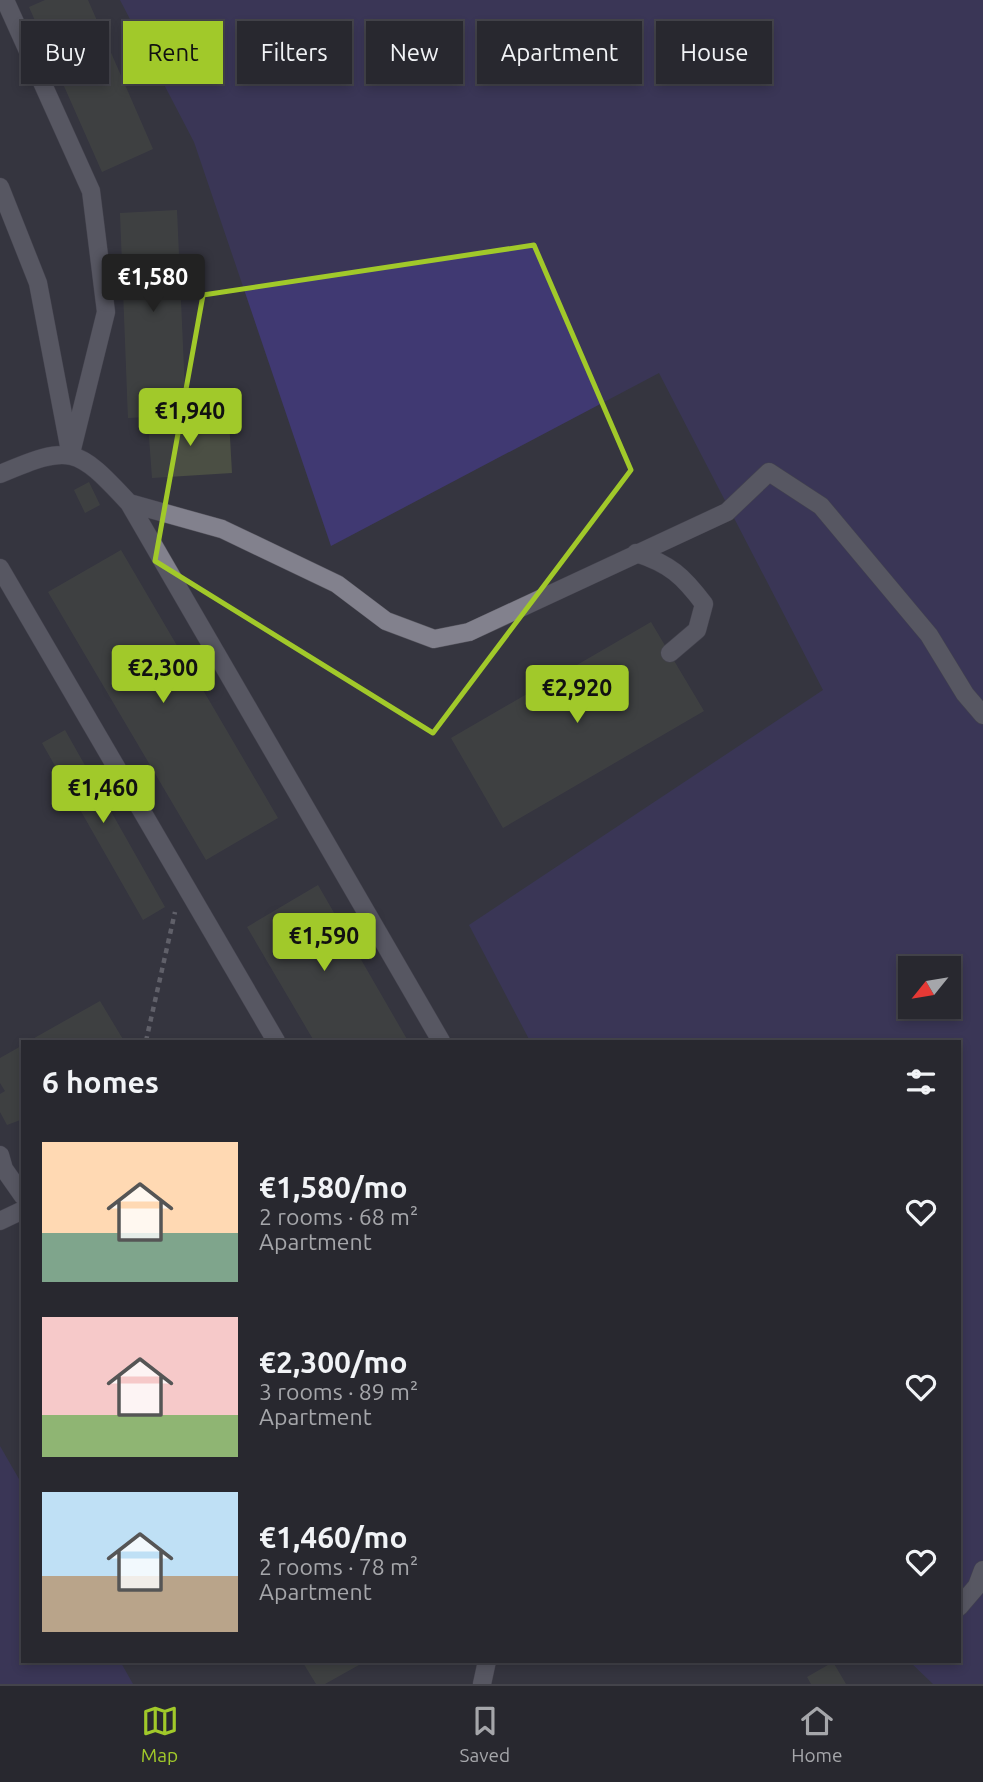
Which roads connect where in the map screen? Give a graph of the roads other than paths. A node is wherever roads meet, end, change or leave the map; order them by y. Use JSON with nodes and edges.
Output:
{"nodes":[{"id":1,"x":5,"y":0,"type":"edge"},
{"id":2,"x":0,"y":187,"type":"edge"},
{"id":3,"x":71,"y":453,"type":"junction"},
{"id":4,"x":0,"y":474,"type":"edge"},
{"id":5,"x":129,"y":503,"type":"junction"},
{"id":6,"x":636,"y":554,"type":"junction"},
{"id":7,"x":0,"y":568,"type":"edge"},
{"id":8,"x":670,"y":653,"type":"dead end"},
{"id":9,"x":983,"y":715,"type":"edge"},
{"id":10,"x":275,"y":1040,"type":"edge"},
{"id":11,"x":440,"y":1040,"type":"edge"},
{"id":12,"x":0,"y":1155,"type":"edge"},
{"id":13,"x":21,"y":1193,"type":"edge"},
{"id":14,"x":21,"y":1211,"type":"edge"},
{"id":15,"x":0,"y":1221,"type":"edge"},
{"id":16,"x":983,"y":1570,"type":"edge"},
{"id":17,"x":961,"y":1605,"type":"edge"},
{"id":18,"x":473,"y":1663,"type":"edge"},
{"id":19,"x":487,"y":1663,"type":"edge"},
{"id":20,"x":477,"y":1684,"type":"edge"},
{"id":21,"x":482,"y":1684,"type":"edge"}],
"edges":[{"from":1,"to":3,"type":"lane"},
{"from":2,"to":3,"type":"lane"},
{"from":3,"to":4,"type":"lane"},
{"from":3,"to":5,"type":"lane"},
{"from":5,"to":6,"type":"lane"},
{"from":5,"to":11,"type":"lane"},
{"from":6,"to":8,"type":"lane"},
{"from":6,"to":9,"type":"lane"},
{"from":7,"to":10,"type":"lane"},
{"from":12,"to":13,"type":"lane"},
{"from":14,"to":15,"type":"lane"},
{"from":16,"to":17,"type":"lane"},
{"from":18,"to":20,"type":"lane"},
{"from":19,"to":21,"type":"lane"}]}
